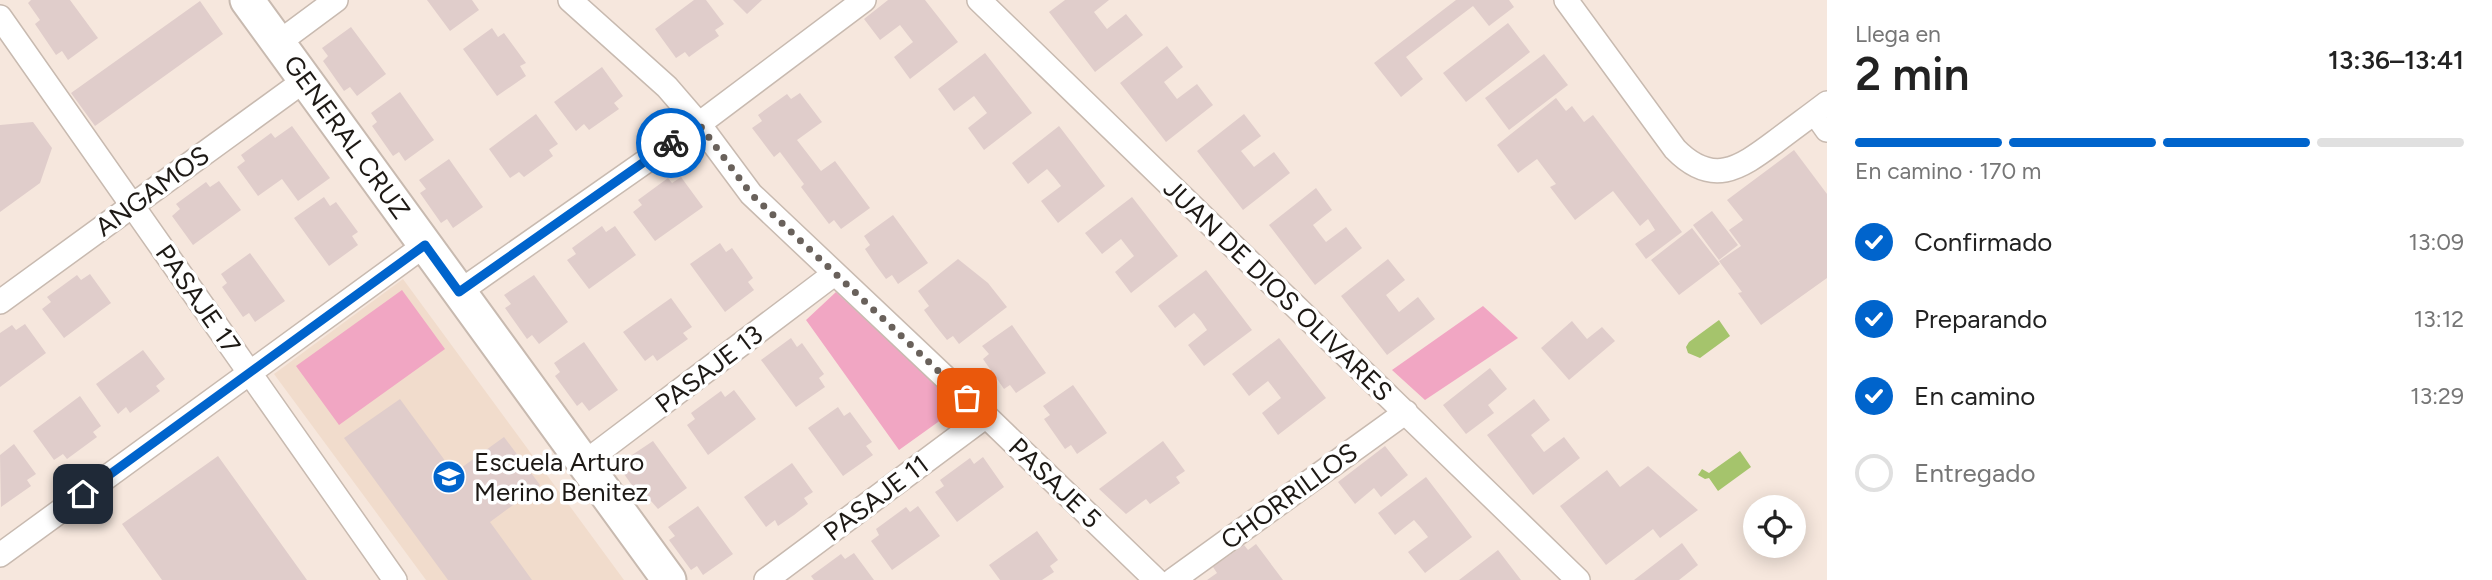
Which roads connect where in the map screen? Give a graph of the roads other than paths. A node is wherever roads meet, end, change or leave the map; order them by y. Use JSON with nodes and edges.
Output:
{"nodes":[{"id":1,"x":8,"y":0,"type":"edge"},
{"id":2,"x":247,"y":0,"type":"edge"},
{"id":3,"x":336,"y":0,"type":"edge"},
{"id":4,"x":570,"y":0,"type":"edge"},
{"id":5,"x":864,"y":0,"type":"edge"},
{"id":6,"x":979,"y":0,"type":"edge"},
{"id":7,"x":1566,"y":0,"type":"edge"},
{"id":8,"x":0,"y":6,"type":"edge"},
{"id":9,"x":0,"y":17,"type":"edge"},
{"id":10,"x":278,"y":43,"type":"junction"},
{"id":11,"x":305,"y":80,"type":"junction"},
{"id":12,"x":1823,"y":115,"type":"edge"},
{"id":13,"x":699,"y":124,"type":"junction"},
{"id":14,"x":132,"y":206,"type":"junction"},
{"id":15,"x":425,"y":245,"type":"junction"},
{"id":16,"x":834,"y":274,"type":"junction"},
{"id":17,"x":459,"y":292,"type":"junction"},
{"id":18,"x":0,"y":302,"type":"edge"},
{"id":19,"x":250,"y":373,"type":"junction"},
{"id":20,"x":1406,"y":412,"type":"junction"},
{"id":21,"x":986,"y":416,"type":"junction"},
{"id":22,"x":584,"y":463,"type":"junction"},
{"id":23,"x":0,"y":555,"type":"edge"},
{"id":24,"x":395,"y":580,"type":"edge"},
{"id":25,"x":669,"y":580,"type":"edge"},
{"id":26,"x":766,"y":580,"type":"edge"},
{"id":27,"x":1156,"y":580,"type":"edge"},
{"id":28,"x":1172,"y":580,"type":"edge"},
{"id":29,"x":1578,"y":580,"type":"edge"}],
"edges":[{"from":1,"to":8,"type":"street"},
{"from":2,"to":10,"type":"street","name":"GENERAL CRUZ"},
{"from":3,"to":10,"type":"street"},
{"from":4,"to":13,"type":"street","name":"PASAJE 5"},
{"from":5,"to":13,"type":"street"},
{"from":6,"to":20,"type":"street","name":"JUAN DE DIOS OLIVARES"},
{"from":7,"to":12,"type":"street"},
{"from":9,"to":14,"type":"street","name":"PASAJE 17"},
{"from":10,"to":11,"type":"street","name":"GENERAL CRUZ"},
{"from":11,"to":14,"type":"street","name":"ANGAMOS"},
{"from":11,"to":15,"type":"street","name":"GENERAL CRUZ"},
{"from":13,"to":16,"type":"street","name":"PASAJE 5"},
{"from":13,"to":17,"type":"street"},
{"from":14,"to":18,"type":"street","name":"ANGAMOS"},
{"from":14,"to":19,"type":"street","name":"PASAJE 17"},
{"from":15,"to":17,"type":"street","name":"GENERAL CRUZ"},
{"from":15,"to":19,"type":"street"},
{"from":16,"to":21,"type":"street","name":"PASAJE 5"},
{"from":16,"to":22,"type":"street","name":"PASAJE 13"},
{"from":17,"to":22,"type":"street","name":"GENERAL CRUZ"},
{"from":19,"to":23,"type":"street"},
{"from":19,"to":24,"type":"street","name":"PASAJE 17"},
{"from":20,"to":28,"type":"street","name":"CHORRILLOS"},
{"from":20,"to":29,"type":"street","name":"JUAN DE DIOS OLIVARES"},
{"from":21,"to":26,"type":"street","name":"PASAJE 11"},
{"from":21,"to":27,"type":"street","name":"PASAJE 5"},
{"from":22,"to":25,"type":"street","name":"GENERAL CRUZ"}]}
